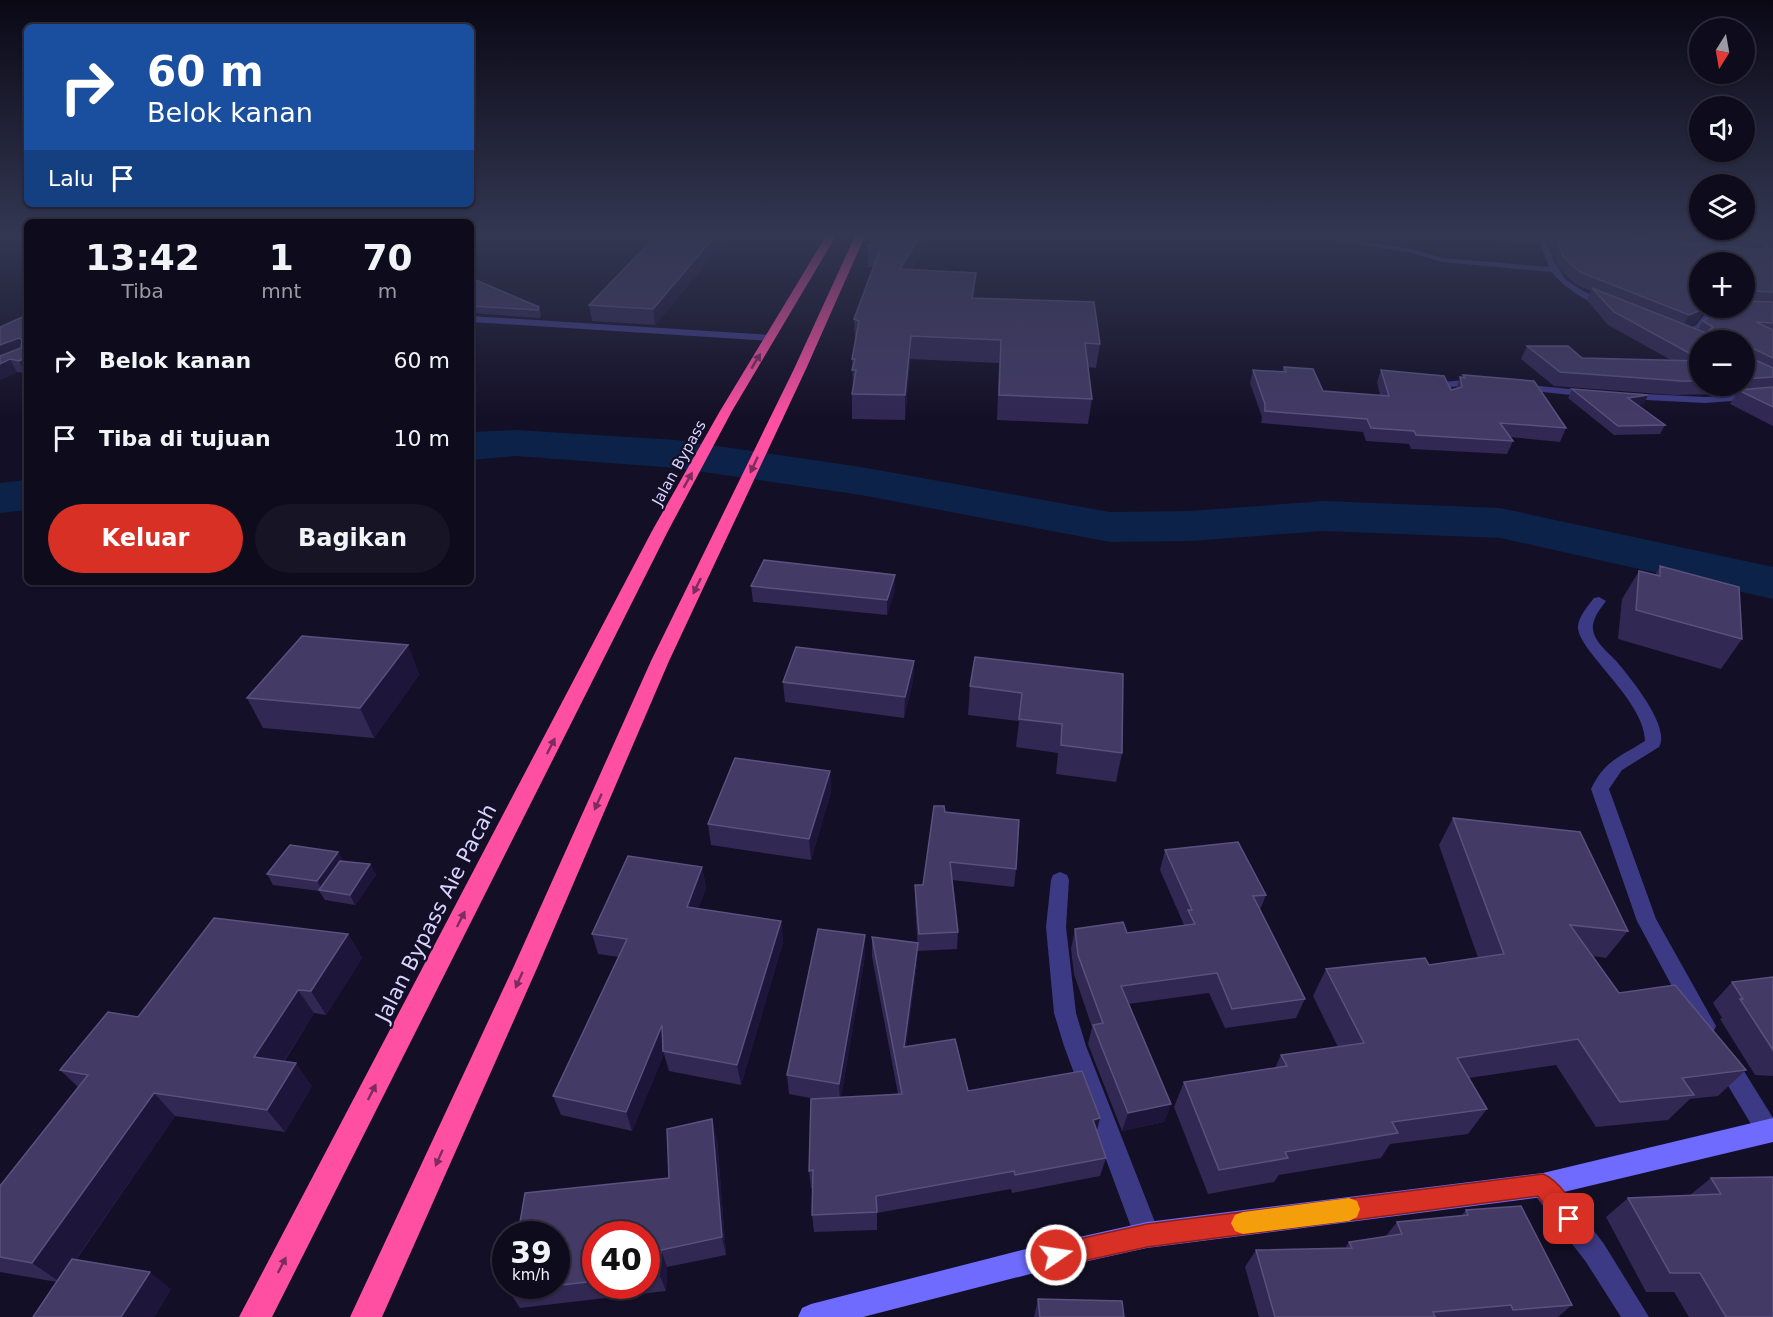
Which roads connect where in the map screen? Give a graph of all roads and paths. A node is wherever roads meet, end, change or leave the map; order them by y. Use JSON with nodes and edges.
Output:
{"nodes":[{"id":1,"x":794,"y":297,"type":"edge"},
{"id":2,"x":832,"y":297,"type":"edge"},
{"id":3,"x":1591,"y":297,"type":"edge"},
{"id":4,"x":1622,"y":309,"type":"edge"},
{"id":5,"x":1773,"y":310,"type":"edge"},
{"id":6,"x":474,"y":319,"type":"edge"},
{"id":7,"x":1674,"y":328,"type":"edge"},
{"id":8,"x":1684,"y":333,"type":"junction"},
{"id":9,"x":1689,"y":336,"type":"edge"},
{"id":10,"x":770,"y":338,"type":"junction"},
{"id":11,"x":1484,"y":383,"type":"edge"},
{"id":12,"x":1503,"y":385,"type":"edge"},
{"id":13,"x":1600,"y":395,"type":"edge"},
{"id":14,"x":1773,"y":395,"type":"edge"},
{"id":15,"x":1612,"y":396,"type":"edge"},
{"id":16,"x":1450,"y":398,"type":"edge"},
{"id":17,"x":660,"y":531,"type":"joint"},
{"id":18,"x":1599,"y":601,"type":"dead end"},
{"id":19,"x":1060,"y":880,"type":"dead end"},
{"id":20,"x":1770,"y":1131,"type":"edge"},
{"id":21,"x":1543,"y":1185,"type":"junction"},
{"id":22,"x":1147,"y":1235,"type":"junction"},
{"id":23,"x":255,"y":1317,"type":"edge"},
{"id":24,"x":366,"y":1317,"type":"edge"},
{"id":25,"x":811,"y":1317,"type":"edge"},
{"id":26,"x":1636,"y":1317,"type":"edge"}],
"edges":[{"from":1,"to":10,"type":"highway"},
{"from":2,"to":24,"type":"highway","one_way":true},
{"from":3,"to":4,"type":"street"},
{"from":5,"to":8,"type":"street"},
{"from":6,"to":10,"type":"street"},
{"from":7,"to":8,"type":"street"},
{"from":8,"to":9,"type":"street"},
{"from":17,"to":10,"type":"highway","name":"Jalan Bypass","one_way":true},
{"from":11,"to":16,"type":"street"},
{"from":12,"to":13,"type":"street"},
{"from":14,"to":15,"type":"street"},
{"from":23,"to":17,"type":"highway","name":"Jalan Bypass Aie Pacah","one_way":true},
{"from":18,"to":20,"type":"street"},
{"from":19,"to":22,"type":"street"},
{"from":20,"to":21,"type":"street"},
{"from":21,"to":22,"type":"street"},
{"from":21,"to":26,"type":"street"},
{"from":22,"to":25,"type":"street"}]}
